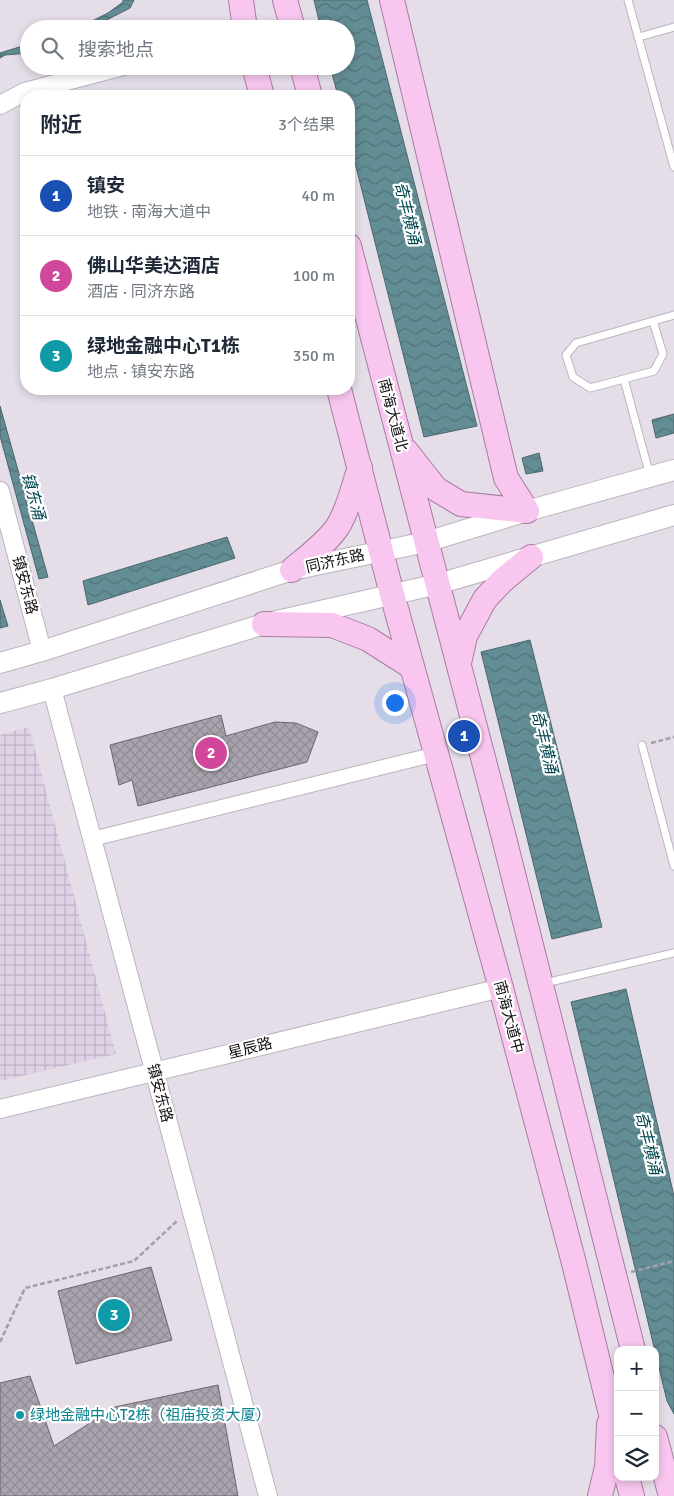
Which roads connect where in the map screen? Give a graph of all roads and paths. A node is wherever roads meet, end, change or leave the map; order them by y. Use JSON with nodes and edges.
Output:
{"nodes":[{"id":1,"x":241,"y":0,"type":"edge"},
{"id":2,"x":286,"y":0,"type":"edge"},
{"id":3,"x":297,"y":0,"type":"edge"},
{"id":4,"x":392,"y":0,"type":"edge"},
{"id":5,"x":628,"y":0,"type":"edge"},
{"id":6,"x":244,"y":20,"type":"edge"},
{"id":7,"x":290,"y":20,"type":"edge"},
{"id":8,"x":293,"y":20,"type":"edge"},
{"id":9,"x":674,"y":27,"type":"edge"},
{"id":10,"x":638,"y":37,"type":"junction"},
{"id":11,"x":88,"y":75,"type":"edge"},
{"id":12,"x":256,"y":75,"type":"edge"},
{"id":13,"x":304,"y":75,"type":"edge"},
{"id":14,"x":32,"y":90,"type":"edge"},
{"id":15,"x":260,"y":90,"type":"edge"},
{"id":16,"x":308,"y":90,"type":"edge"},
{"id":17,"x":20,"y":95,"type":"edge"},
{"id":18,"x":0,"y":105,"type":"edge"},
{"id":19,"x":674,"y":167,"type":"edge"},
{"id":20,"x":355,"y":269,"type":"edge"},
{"id":21,"x":674,"y":315,"type":"edge"},
{"id":22,"x":653,"y":321,"type":"junction"},
{"id":23,"x":624,"y":379,"type":"junction"},
{"id":24,"x":341,"y":395,"type":"edge"},
{"id":25,"x":401,"y":445,"type":"junction"},
{"id":26,"x":360,"y":467,"type":"junction"},
{"id":27,"x":674,"y":470,"type":"edge"},
{"id":28,"x":650,"y":476,"type":"junction"},
{"id":29,"x":0,"y":491,"type":"edge"},
{"id":30,"x":526,"y":511,"type":"junction"},
{"id":31,"x":674,"y":515,"type":"edge"},
{"id":32,"x":426,"y":542,"type":"junction"},
{"id":33,"x":381,"y":550,"type":"junction"},
{"id":34,"x":531,"y":557,"type":"junction"},
{"id":35,"x":292,"y":570,"type":"junction"},
{"id":36,"x":438,"y":584,"type":"junction"},
{"id":37,"x":392,"y":594,"type":"junction"},
{"id":38,"x":264,"y":624,"type":"junction"},
{"id":39,"x":42,"y":651,"type":"junction"},
{"id":40,"x":0,"y":663,"type":"edge"},
{"id":41,"x":459,"y":664,"type":"junction"},
{"id":42,"x":412,"y":667,"type":"junction"},
{"id":43,"x":52,"y":690,"type":"junction"},
{"id":44,"x":0,"y":704,"type":"edge"},
{"id":45,"x":674,"y":737,"type":"edge"},
{"id":46,"x":642,"y":745,"type":"joint"},
{"id":47,"x":436,"y":754,"type":"junction"},
{"id":48,"x":92,"y":839,"type":"junction"},
{"id":49,"x":674,"y":866,"type":"edge"},
{"id":50,"x":674,"y":953,"type":"edge"},
{"id":51,"x":540,"y":984,"type":"junction"},
{"id":52,"x":501,"y":988,"type":"junction"},
{"id":53,"x":155,"y":1072,"type":"junction"},
{"id":54,"x":0,"y":1109,"type":"edge"},
{"id":55,"x":191,"y":1208,"type":"junction"},
{"id":56,"x":568,"y":1236,"type":"junction"},
{"id":57,"x":605,"y":1237,"type":"junction"},
{"id":58,"x":674,"y":1261,"type":"edge"},
{"id":59,"x":640,"y":1270,"type":"dead end"},
{"id":60,"x":0,"y":1342,"type":"edge"},
{"id":61,"x":632,"y":1346,"type":"edge"},
{"id":62,"x":609,"y":1410,"type":"junction"},
{"id":63,"x":659,"y":1426,"type":"edge"},
{"id":64,"x":616,"y":1436,"type":"edge"},
{"id":65,"x":674,"y":1450,"type":"edge"},
{"id":66,"x":659,"y":1452,"type":"edge"},
{"id":67,"x":628,"y":1481,"type":"edge"},
{"id":68,"x":268,"y":1496,"type":"edge"},
{"id":69,"x":600,"y":1496,"type":"edge"},
{"id":70,"x":632,"y":1496,"type":"edge"},
{"id":71,"x":671,"y":1496,"type":"edge"}],
"edges":[{"from":1,"to":6,"type":"highway"},
{"from":2,"to":7,"type":"highway"},
{"from":3,"to":8,"type":"highway"},
{"from":4,"to":30,"type":"highway"},
{"from":5,"to":10,"type":"lane"},
{"from":9,"to":10,"type":"lane"},
{"from":10,"to":19,"type":"lane"},
{"from":11,"to":14,"type":"street"},
{"from":12,"to":15,"type":"highway"},
{"from":13,"to":16,"type":"highway"},
{"from":17,"to":18,"type":"street"},
{"from":20,"to":25,"type":"highway","name":"南海大道北"},
{"from":21,"to":22,"type":"lane"},
{"from":22,"to":23,"type":"lane"},
{"from":22,"to":23,"type":"lane"},
{"from":23,"to":28,"type":"lane"},
{"from":24,"to":26,"type":"highway"},
{"from":25,"to":30,"type":"highway"},
{"from":25,"to":32,"type":"highway","name":"南海大道北"},
{"from":26,"to":33,"type":"highway"},
{"from":26,"to":35,"type":"highway"},
{"from":27,"to":28,"type":"main road","name":"同济东路"},
{"from":28,"to":30,"type":"main road","name":"同济东路"},
{"from":29,"to":39,"type":"street","name":"镇安东路"},
{"from":30,"to":32,"type":"main road","name":"同济东路"},
{"from":31,"to":34,"type":"main road"},
{"from":32,"to":33,"type":"main road","name":"同济东路"},
{"from":32,"to":36,"type":"highway","name":"南海大道北"},
{"from":33,"to":35,"type":"main road","name":"同济东路"},
{"from":33,"to":37,"type":"highway"},
{"from":34,"to":36,"type":"main road"},
{"from":34,"to":41,"type":"highway"},
{"from":35,"to":39,"type":"main road","name":"同济东路"},
{"from":36,"to":37,"type":"main road"},
{"from":36,"to":41,"type":"highway"},
{"from":37,"to":38,"type":"main road"},
{"from":37,"to":42,"type":"highway","name":"南海大道中"},
{"from":38,"to":42,"type":"highway"},
{"from":38,"to":43,"type":"main road"},
{"from":39,"to":40,"type":"main road","name":"同济东路"},
{"from":41,"to":51,"type":"highway"},
{"from":42,"to":47,"type":"highway","name":"南海大道中"},
{"from":43,"to":44,"type":"main road"},
{"from":43,"to":48,"type":"street","name":"镇安东路"},
{"from":45,"to":46,"type":"path"},
{"from":46,"to":49,"type":"lane"},
{"from":47,"to":48,"type":"street"},
{"from":47,"to":52,"type":"highway","name":"南海大道中"},
{"from":48,"to":53,"type":"street","name":"镇安东路"},
{"from":50,"to":51,"type":"lane"},
{"from":51,"to":57,"type":"highway"},
{"from":52,"to":53,"type":"street","name":"星辰路"},
{"from":52,"to":56,"type":"highway","name":"南海大道中"},
{"from":53,"to":54,"type":"street","name":"星辰路"},
{"from":53,"to":55,"type":"street","name":"镇安东路"},
{"from":55,"to":60,"type":"path"},
{"from":55,"to":68,"type":"street","name":"镇安东路"},
{"from":56,"to":57,"type":"highway"},
{"from":56,"to":62,"type":"highway","name":"南海大道中"},
{"from":57,"to":61,"type":"highway"},
{"from":58,"to":59,"type":"path"},
{"from":62,"to":64,"type":"highway","name":"南海大道中"},
{"from":62,"to":69,"type":"highway"},
{"from":63,"to":65,"type":"highway"},
{"from":66,"to":71,"type":"highway"},
{"from":67,"to":70,"type":"highway"}]}
